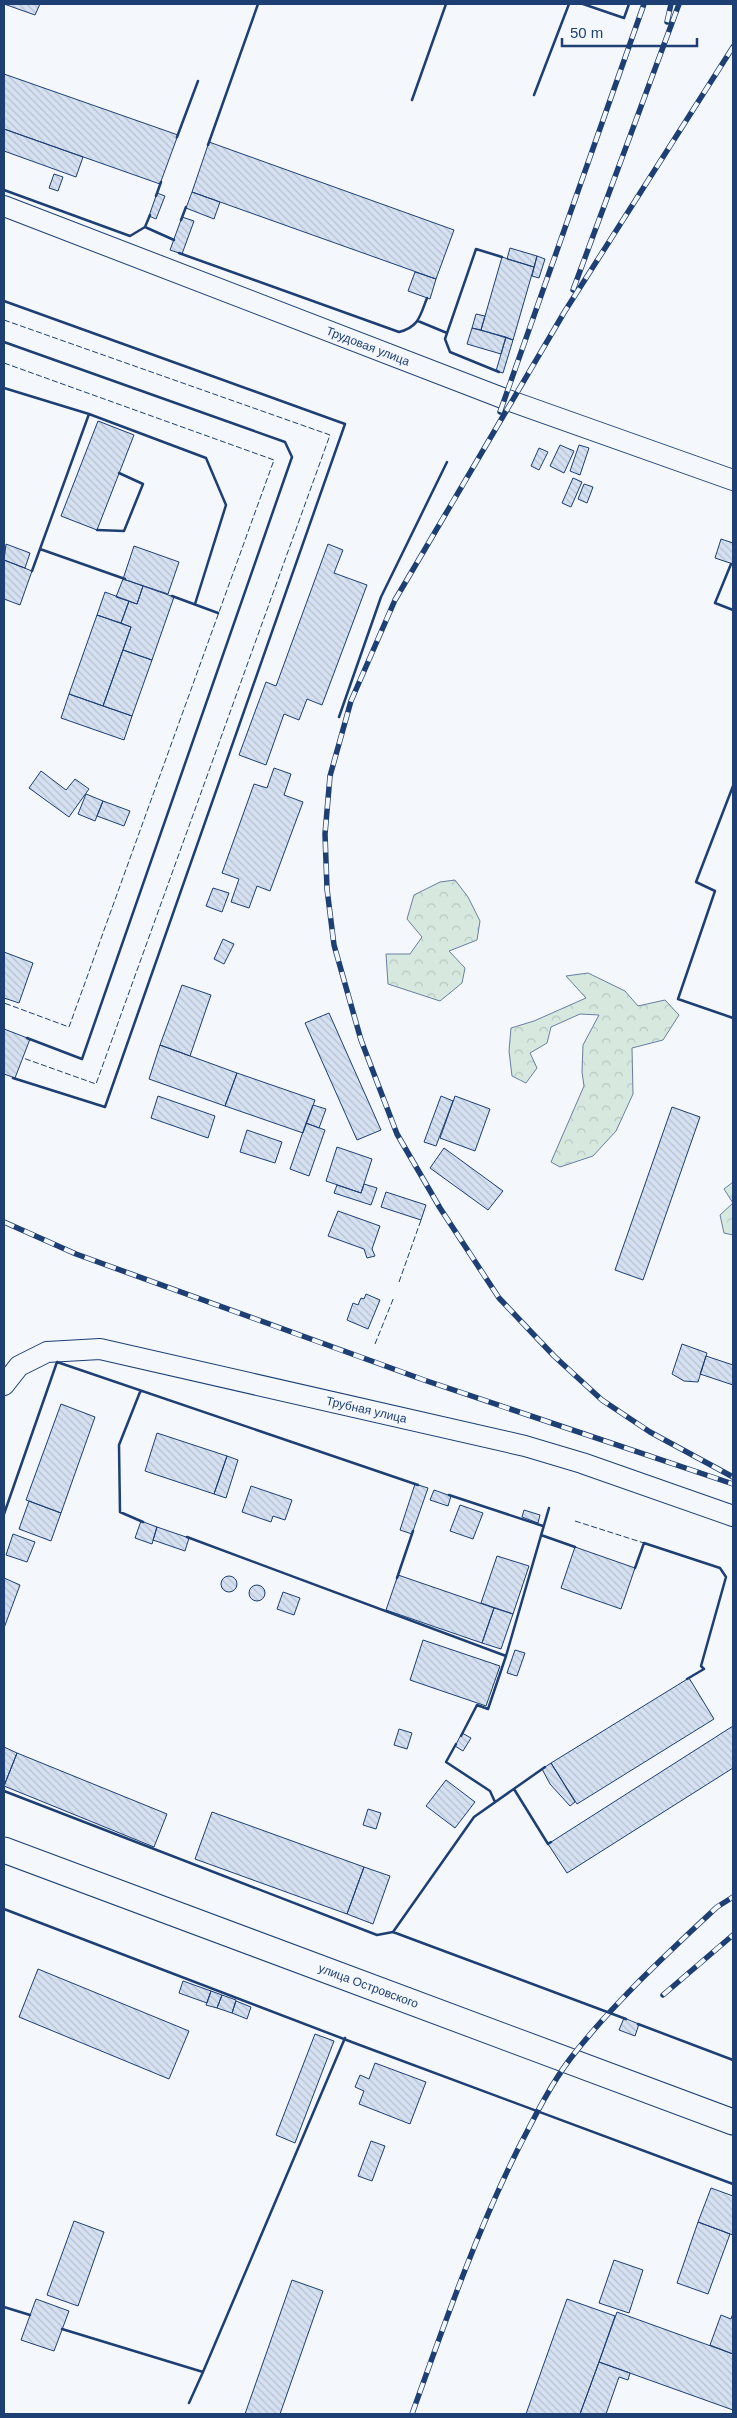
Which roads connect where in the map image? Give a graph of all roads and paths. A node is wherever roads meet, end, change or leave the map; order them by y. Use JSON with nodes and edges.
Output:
{"nodes":[{"id":1,"x":4,"y":206,"type":"edge"},
{"id":2,"x":733,"y":480,"type":"edge"},
{"id":3,"x":4,"y":1384,"type":"edge"},
{"id":4,"x":733,"y":1516,"type":"edge"},
{"id":5,"x":4,"y":1850,"type":"edge"},
{"id":6,"x":733,"y":2122,"type":"edge"}],
"edges":[{"from":1,"to":2,"type":"street","name":"Трудовая улица"},
{"from":3,"to":4,"type":"street","name":"Трубная улица"},
{"from":5,"to":6,"type":"main road","name":"улица Островского"}]}
